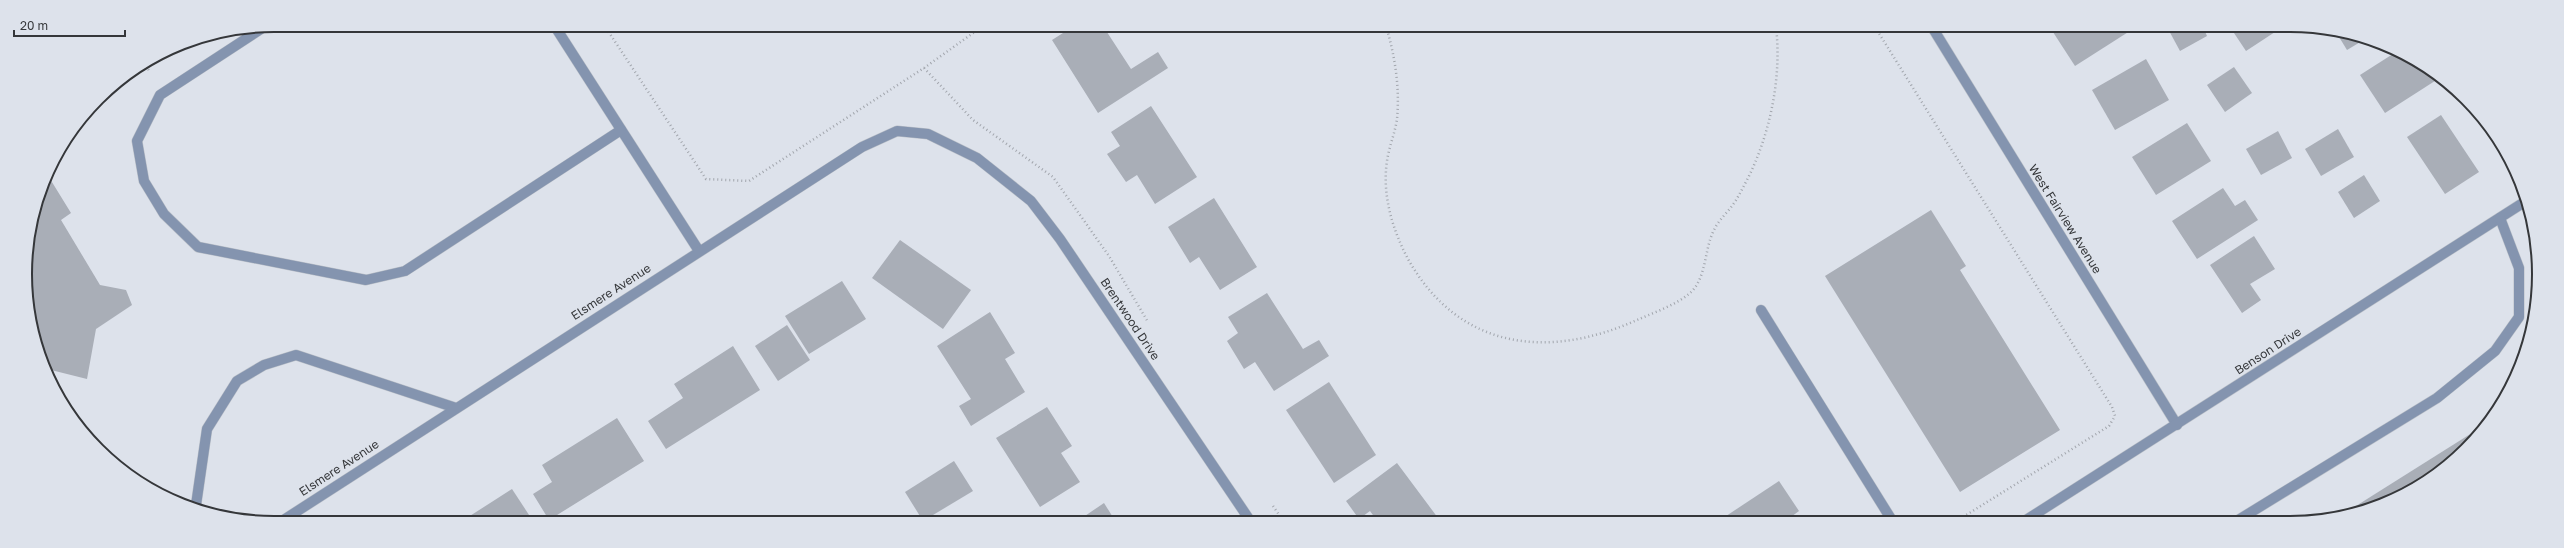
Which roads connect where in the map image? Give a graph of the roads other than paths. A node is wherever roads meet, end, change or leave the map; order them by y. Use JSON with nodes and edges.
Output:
{"nodes":[{"id":1,"x":559,"y":32,"type":"edge"},
{"id":2,"x":1935,"y":32,"type":"edge"},
{"id":3,"x":254,"y":33,"type":"edge"},
{"id":4,"x":622,"y":130,"type":"junction"},
{"id":5,"x":965,"y":152,"type":"joint"},
{"id":6,"x":2522,"y":204,"type":"edge"},
{"id":7,"x":2500,"y":218,"type":"junction"},
{"id":8,"x":699,"y":251,"type":"junction"},
{"id":9,"x":1761,"y":310,"type":"dead end"},
{"id":10,"x":456,"y":408,"type":"junction"},
{"id":11,"x":2177,"y":425,"type":"junction"},
{"id":12,"x":196,"y":503,"type":"edge"},
{"id":13,"x":290,"y":516,"type":"edge"},
{"id":14,"x":1247,"y":516,"type":"edge"},
{"id":15,"x":1889,"y":516,"type":"edge"},
{"id":16,"x":2032,"y":516,"type":"edge"},
{"id":17,"x":2245,"y":516,"type":"edge"}],
"edges":[{"from":1,"to":4,"type":"street"},
{"from":2,"to":11,"type":"street","name":"West Fairview Avenue"},
{"from":3,"to":4,"type":"street"},
{"from":4,"to":8,"type":"street"},
{"from":5,"to":8,"type":"street","name":"Elsmere Avenue"},
{"from":5,"to":14,"type":"street","name":"Brentwood Drive"},
{"from":6,"to":7,"type":"street","name":"Benson Drive"},
{"from":7,"to":11,"type":"street","name":"Benson Drive"},
{"from":7,"to":17,"type":"street"},
{"from":8,"to":10,"type":"street","name":"Elsmere Avenue"},
{"from":9,"to":15,"type":"street"},
{"from":10,"to":12,"type":"street"},
{"from":10,"to":13,"type":"street","name":"Elsmere Avenue"},
{"from":11,"to":16,"type":"street","name":"Benson Drive"}]}
